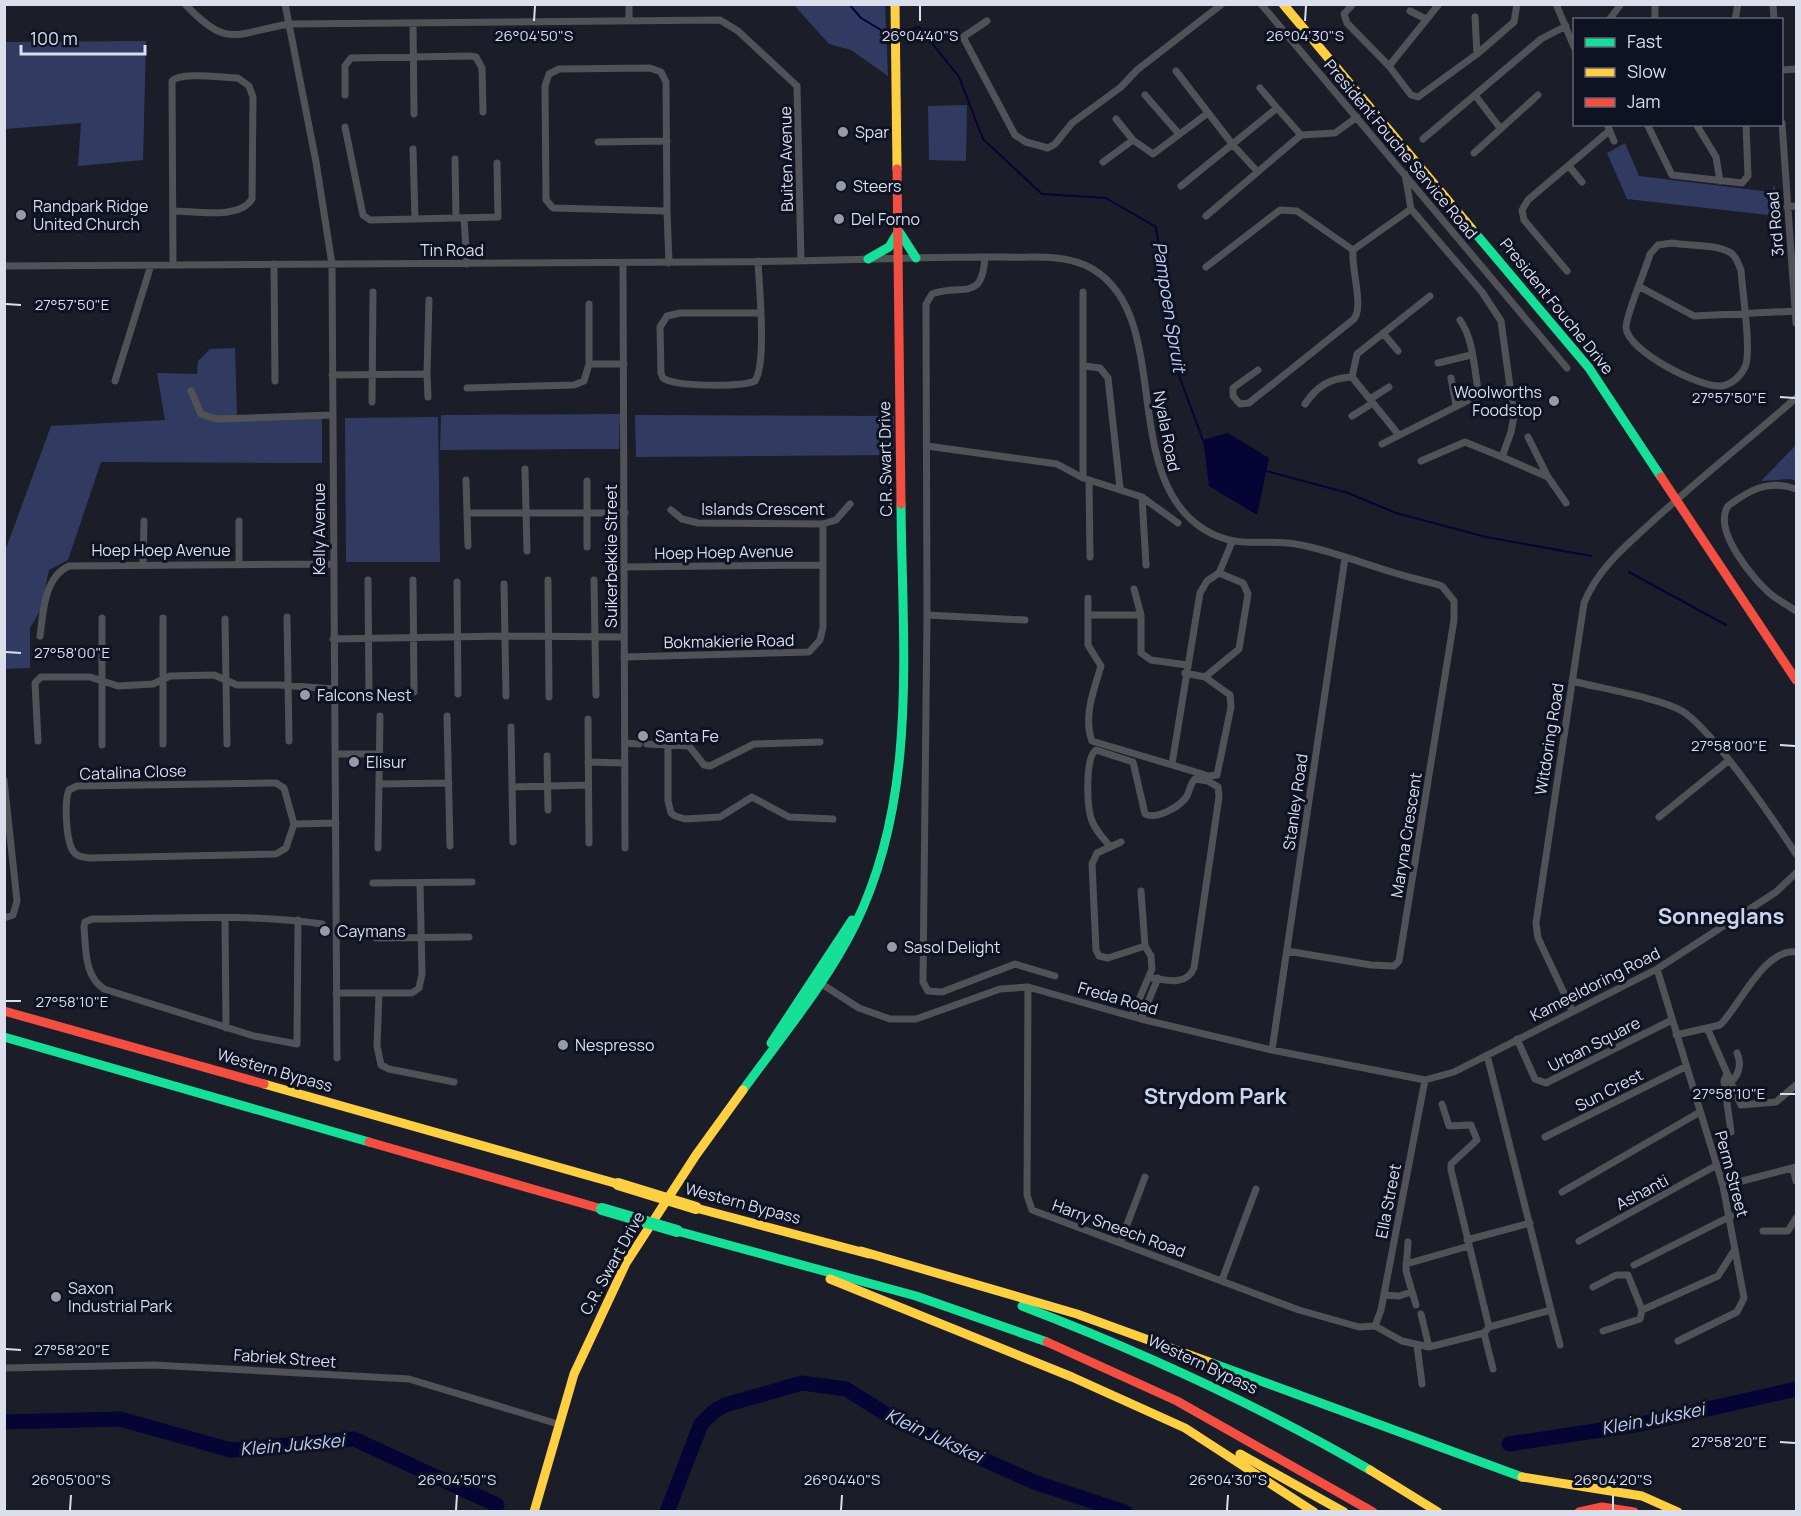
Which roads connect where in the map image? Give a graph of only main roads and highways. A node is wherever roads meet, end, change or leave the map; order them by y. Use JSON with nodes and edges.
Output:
{"nodes":[{"id":1,"x":1283,"y":4,"type":"edge"},
{"id":2,"x":895,"y":10,"type":"edge"},
{"id":3,"x":899,"y":229,"type":"junction"},
{"id":4,"x":916,"y":258,"type":"road end"},
{"id":5,"x":868,"y":259,"type":"road end"},
{"id":6,"x":1797,"y":680,"type":"edge"},
{"id":7,"x":4,"y":1011,"type":"edge"},
{"id":8,"x":4,"y":1037,"type":"edge"},
{"id":9,"x":861,"y":1251,"type":"junction"},
{"id":10,"x":784,"y":1260,"type":"junction"},
{"id":11,"x":1185,"y":1428,"type":"junction"},
{"id":12,"x":534,"y":1512,"type":"edge"},
{"id":13,"x":1314,"y":1512,"type":"edge"},
{"id":14,"x":1344,"y":1512,"type":"edge"},
{"id":15,"x":1373,"y":1512,"type":"edge"},
{"id":16,"x":1438,"y":1512,"type":"edge"},
{"id":17,"x":1580,"y":1512,"type":"edge"},
{"id":18,"x":1634,"y":1512,"type":"edge"},
{"id":19,"x":1678,"y":1512,"type":"edge"}],
"edges":[{"from":1,"to":6,"type":"main road","name":"President Fouche Drive"},
{"from":2,"to":3,"type":"main road","name":"C.R. Swart Drive"},
{"from":3,"to":4,"type":"main road"},
{"from":3,"to":5,"type":"main road"},
{"from":3,"to":12,"type":"main road","name":"C.R. Swart Drive"},
{"from":7,"to":9,"type":"main road","name":"Western Bypass","bridge":true},
{"from":8,"to":10,"type":"main road","bridge":true},
{"from":9,"to":16,"type":"main road","name":"Western Bypass"},
{"from":9,"to":19,"type":"main road"},
{"from":10,"to":11,"type":"main road"},
{"from":10,"to":15,"type":"main road"},
{"from":11,"to":13,"type":"main road"},
{"from":11,"to":14,"type":"main road"},
{"from":17,"to":18,"type":"main road"}]}
